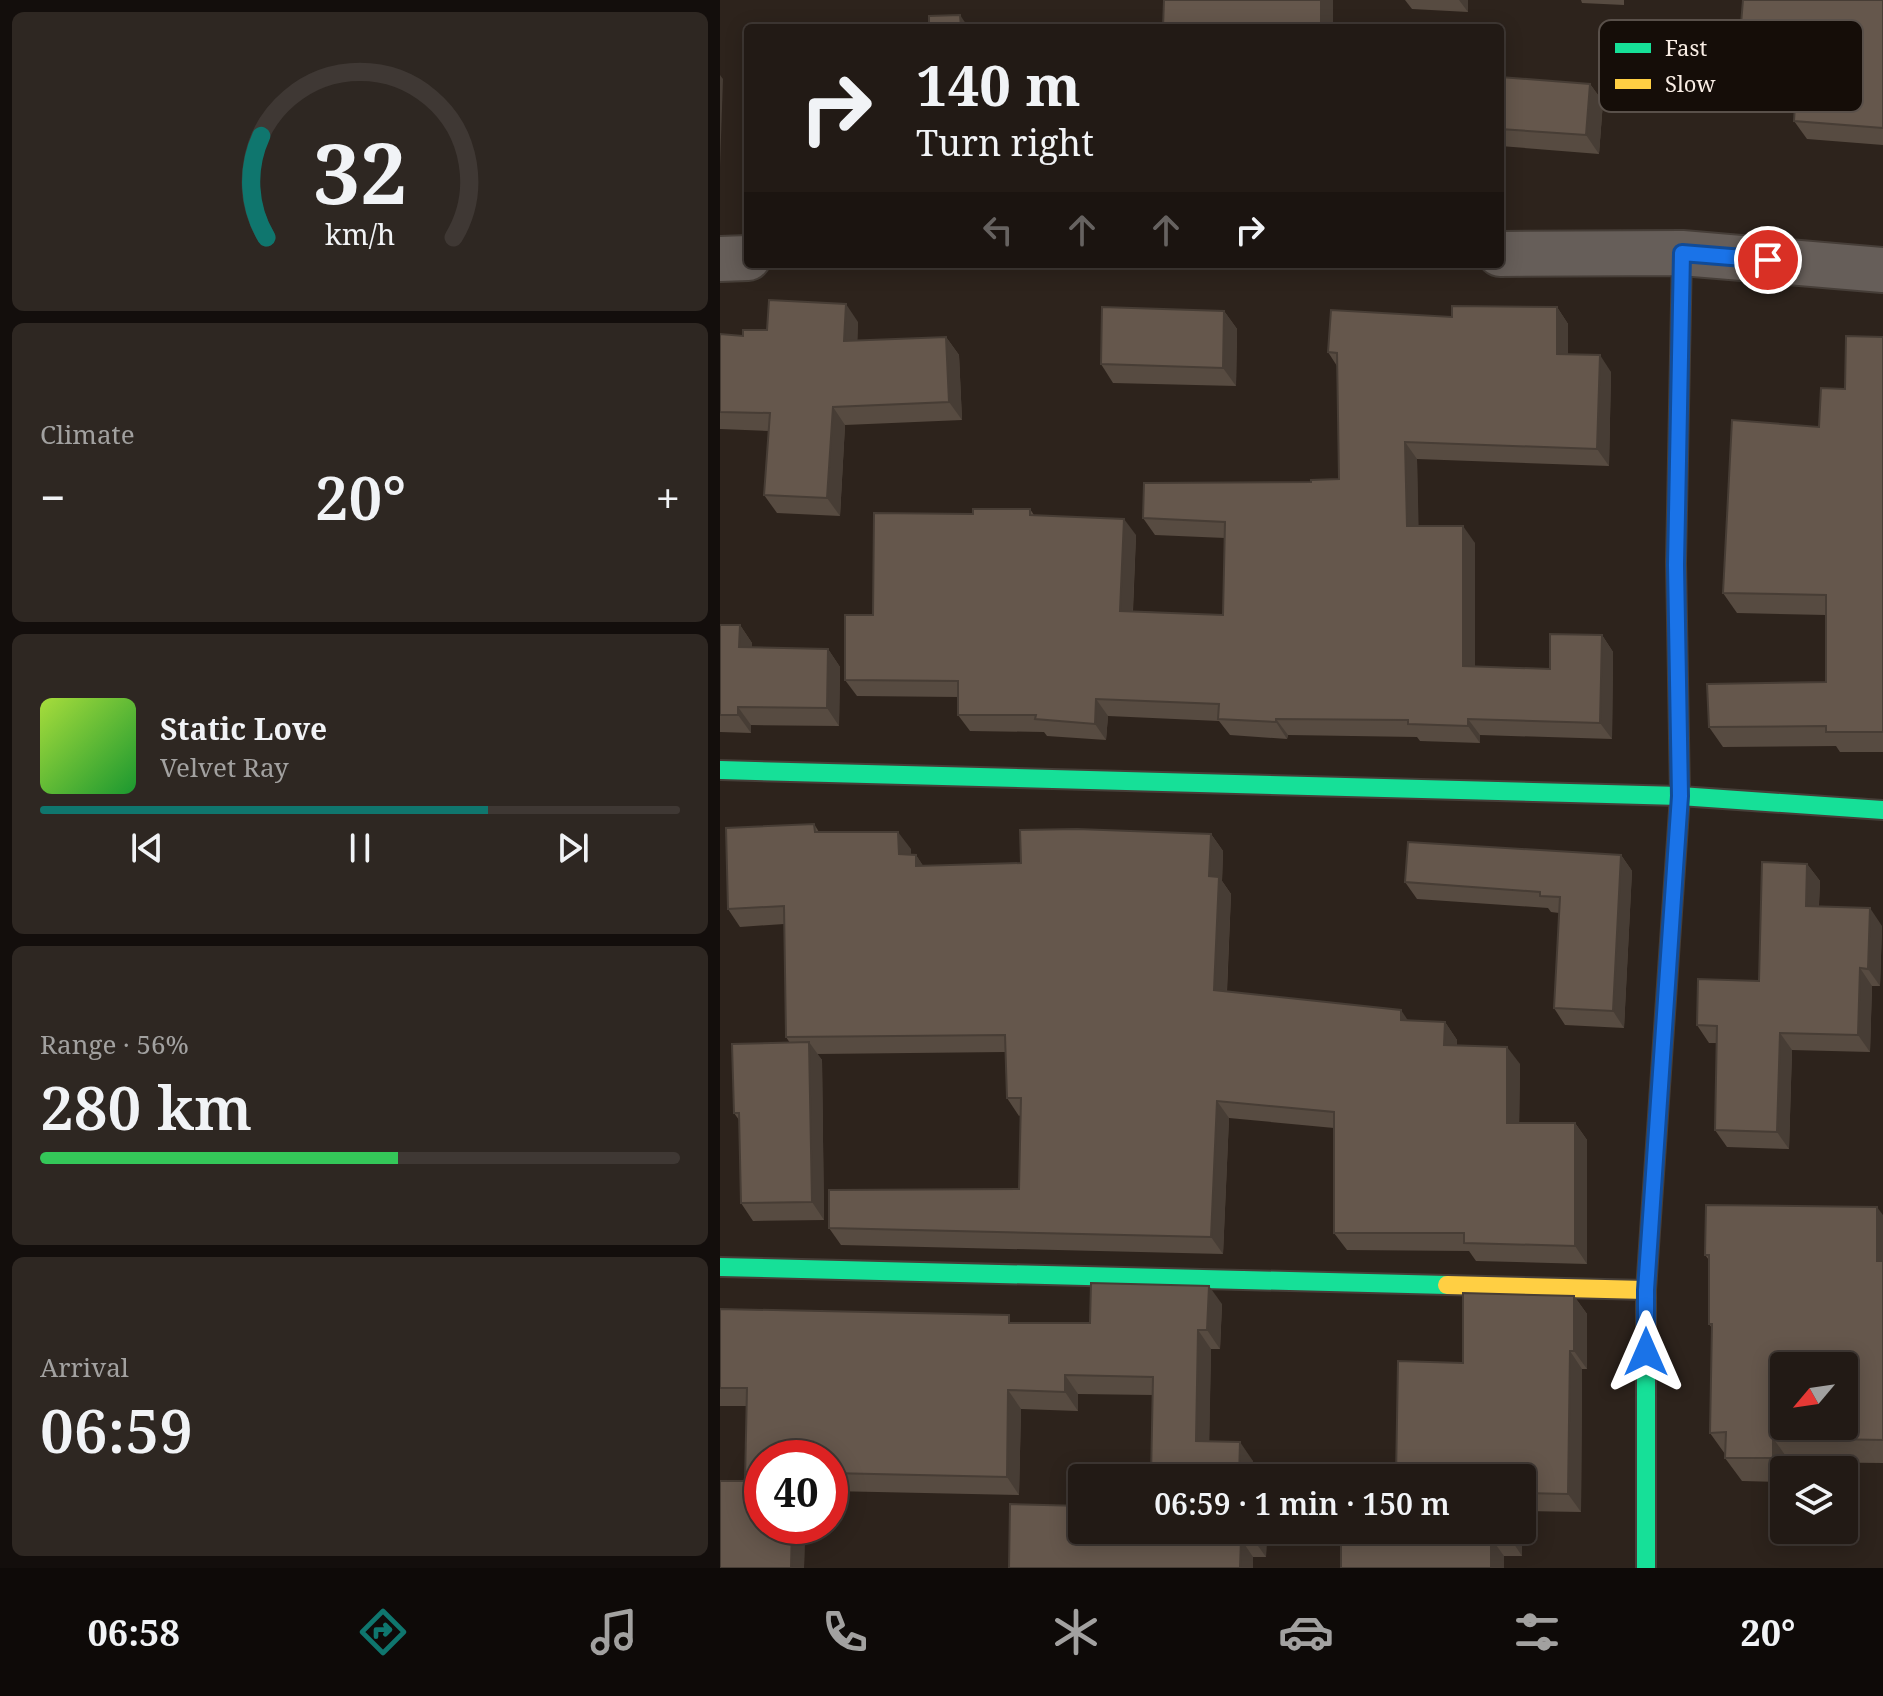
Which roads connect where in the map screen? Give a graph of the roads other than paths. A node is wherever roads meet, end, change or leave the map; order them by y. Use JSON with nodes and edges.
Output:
{"nodes":[{"id":1,"x":1682,"y":253,"type":"junction"},
{"id":2,"x":1504,"y":254,"type":"edge"},
{"id":3,"x":744,"y":258,"type":"edge"},
{"id":4,"x":720,"y":259,"type":"edge"},
{"id":5,"x":1883,"y":270,"type":"edge"},
{"id":6,"x":720,"y":770,"type":"edge"},
{"id":7,"x":1680,"y":796,"type":"junction"},
{"id":8,"x":1883,"y":810,"type":"edge"},
{"id":9,"x":720,"y":1267,"type":"edge"},
{"id":10,"x":1646,"y":1290,"type":"junction"},
{"id":11,"x":1646,"y":1568,"type":"edge"}],
"edges":[{"from":1,"to":2,"type":"street"},
{"from":1,"to":5,"type":"street"},
{"from":1,"to":7,"type":"street"},
{"from":3,"to":4,"type":"street"},
{"from":6,"to":7,"type":"street"},
{"from":7,"to":8,"type":"street"},
{"from":7,"to":10,"type":"street"},
{"from":9,"to":10,"type":"street"},
{"from":10,"to":11,"type":"street"}]}
